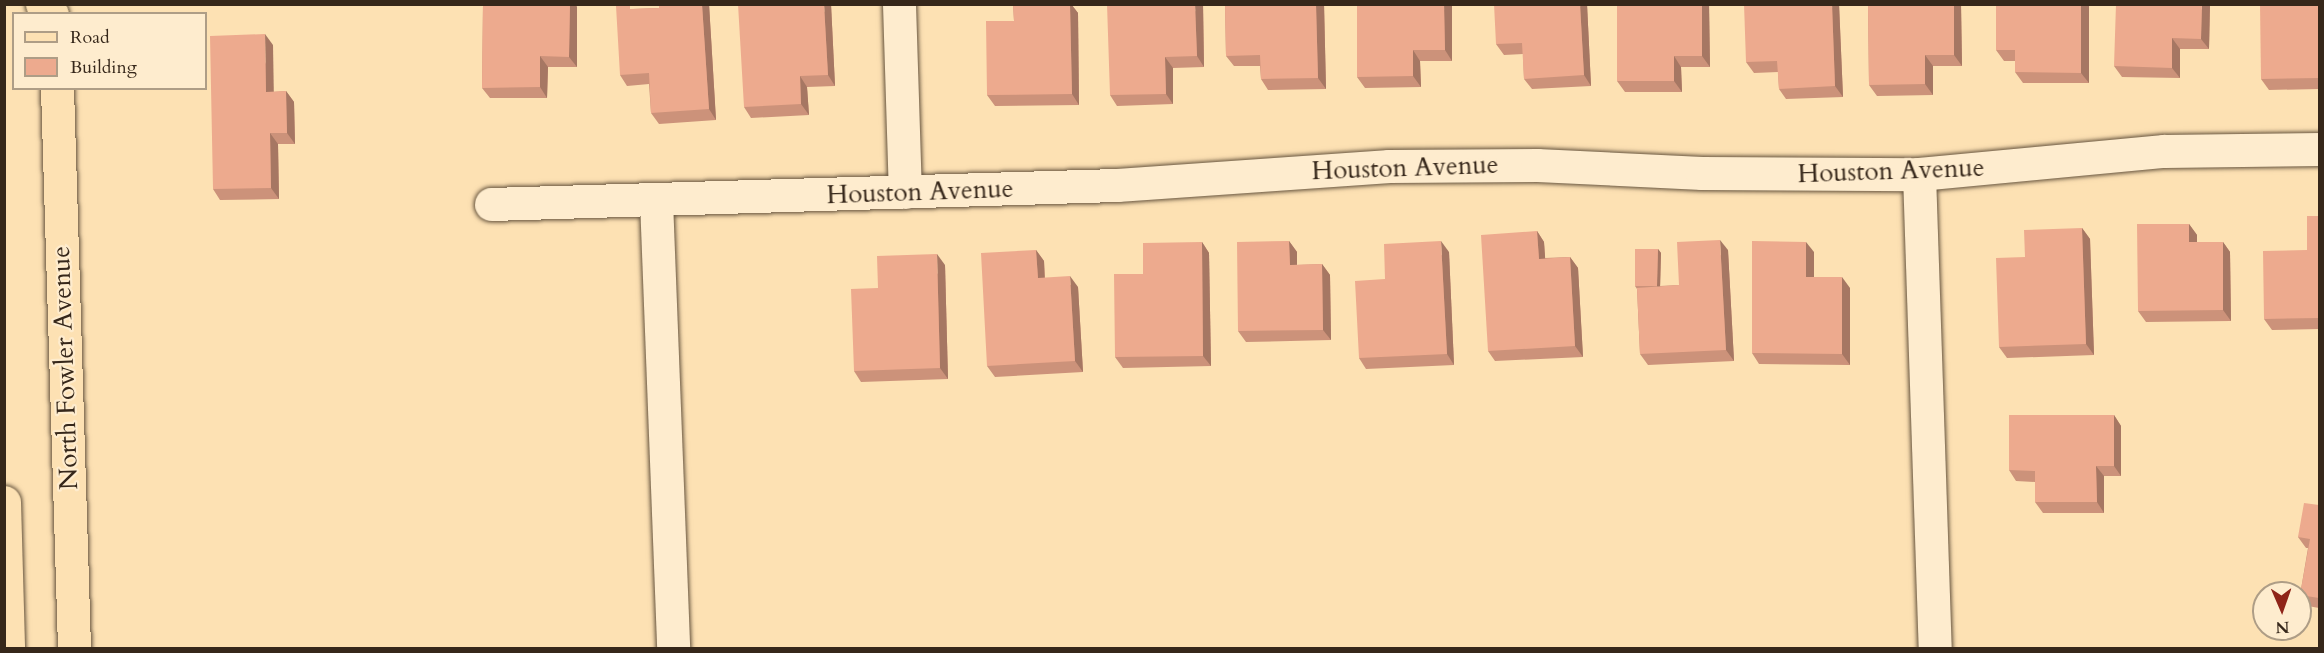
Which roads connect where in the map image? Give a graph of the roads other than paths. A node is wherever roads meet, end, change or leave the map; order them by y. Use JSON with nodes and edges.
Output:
{"nodes":[{"id":1,"x":900,"y":4,"type":"edge"},
{"id":2,"x":57,"y":90,"type":"edge"},
{"id":3,"x":2319,"y":148,"type":"edge"},
{"id":4,"x":1919,"y":174,"type":"junction"},
{"id":5,"x":906,"y":192,"type":"junction"},
{"id":6,"x":656,"y":200,"type":"junction"},
{"id":7,"x":491,"y":204,"type":"dead end"},
{"id":8,"x":4,"y":502,"type":"edge"},
{"id":9,"x":8,"y":648,"type":"edge"},
{"id":10,"x":74,"y":648,"type":"edge"},
{"id":11,"x":673,"y":648,"type":"edge"},
{"id":12,"x":1935,"y":648,"type":"edge"}],
"edges":[{"from":1,"to":5,"type":"street"},
{"from":2,"to":10,"type":"main road","name":"North Fowler Avenue"},
{"from":3,"to":4,"type":"street","name":"Houston Avenue"},
{"from":4,"to":5,"type":"street","name":"Houston Avenue"},
{"from":4,"to":12,"type":"street"},
{"from":5,"to":6,"type":"street","name":"Houston Avenue"},
{"from":6,"to":7,"type":"street","name":"Houston Avenue"},
{"from":6,"to":11,"type":"street"},
{"from":8,"to":9,"type":"main road"}]}
